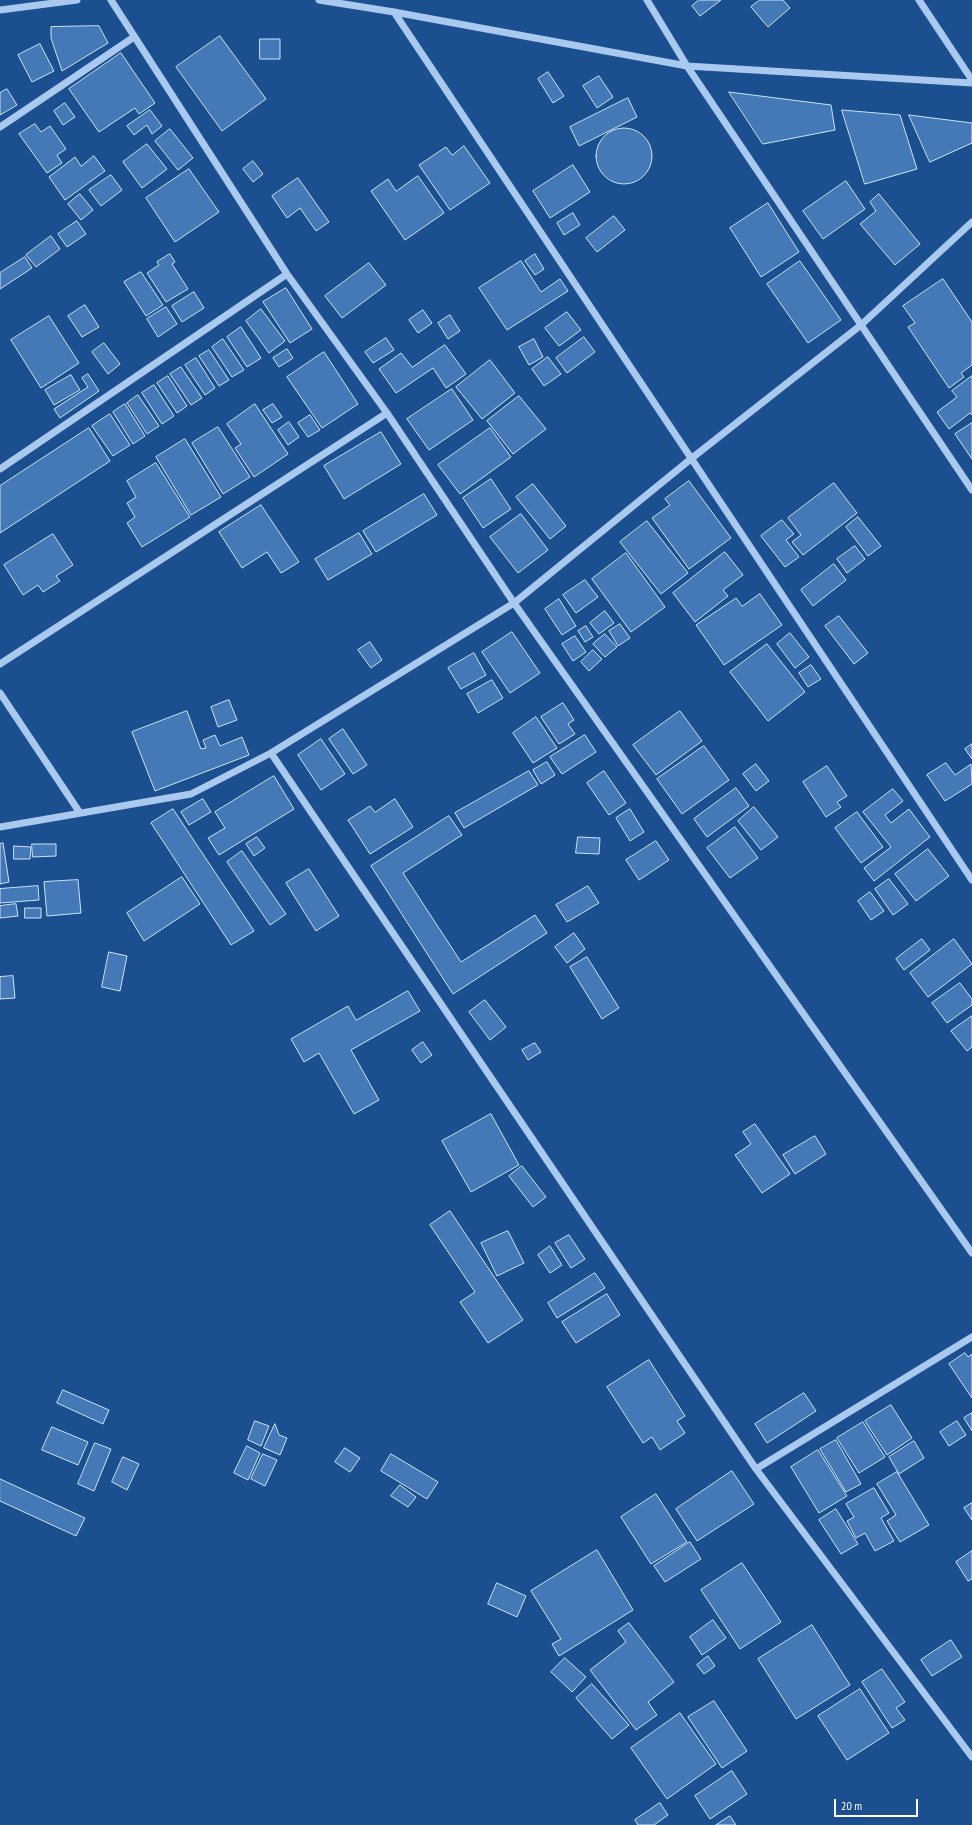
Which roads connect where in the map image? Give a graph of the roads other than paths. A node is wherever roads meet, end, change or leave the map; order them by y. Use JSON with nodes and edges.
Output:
{"nodes":[{"id":1,"x":77,"y":0,"type":"edge"},
{"id":2,"x":111,"y":0,"type":"edge"},
{"id":3,"x":319,"y":0,"type":"edge"},
{"id":4,"x":647,"y":0,"type":"edge"},
{"id":5,"x":920,"y":0,"type":"edge"},
{"id":6,"x":0,"y":10,"type":"edge"},
{"id":7,"x":394,"y":12,"type":"junction"},
{"id":8,"x":134,"y":37,"type":"junction"},
{"id":9,"x":686,"y":66,"type":"junction"},
{"id":10,"x":972,"y":81,"type":"edge"},
{"id":11,"x":0,"y":127,"type":"edge"},
{"id":12,"x":972,"y":222,"type":"edge"},
{"id":13,"x":287,"y":274,"type":"junction"},
{"id":14,"x":861,"y":325,"type":"junction"},
{"id":15,"x":387,"y":413,"type":"junction"},
{"id":16,"x":692,"y":458,"type":"junction"},
{"id":17,"x":0,"y":469,"type":"edge"},
{"id":18,"x":972,"y":490,"type":"edge"},
{"id":19,"x":514,"y":603,"type":"junction"},
{"id":20,"x":0,"y":664,"type":"edge"},
{"id":21,"x":0,"y":693,"type":"edge"},
{"id":22,"x":271,"y":753,"type":"junction"},
{"id":23,"x":80,"y":813,"type":"junction"},
{"id":24,"x":0,"y":827,"type":"edge"},
{"id":25,"x":972,"y":880,"type":"edge"},
{"id":26,"x":972,"y":1253,"type":"edge"},
{"id":27,"x":972,"y":1337,"type":"edge"},
{"id":28,"x":756,"y":1469,"type":"junction"},
{"id":29,"x":972,"y":1757,"type":"edge"}],
"edges":[{"from":1,"to":6,"type":"street"},
{"from":2,"to":8,"type":"street"},
{"from":3,"to":7,"type":"street"},
{"from":4,"to":9,"type":"street"},
{"from":5,"to":10,"type":"street"},
{"from":7,"to":9,"type":"street"},
{"from":7,"to":16,"type":"street"},
{"from":8,"to":11,"type":"street"},
{"from":8,"to":13,"type":"street"},
{"from":9,"to":10,"type":"street"},
{"from":9,"to":14,"type":"street"},
{"from":12,"to":14,"type":"street"},
{"from":13,"to":15,"type":"street"},
{"from":13,"to":17,"type":"street"},
{"from":14,"to":16,"type":"street"},
{"from":14,"to":18,"type":"street"},
{"from":15,"to":19,"type":"street"},
{"from":15,"to":20,"type":"street"},
{"from":16,"to":19,"type":"street"},
{"from":16,"to":25,"type":"street"},
{"from":19,"to":22,"type":"street"},
{"from":19,"to":26,"type":"street"},
{"from":21,"to":23,"type":"street"},
{"from":22,"to":23,"type":"street"},
{"from":22,"to":28,"type":"street"},
{"from":23,"to":24,"type":"street"},
{"from":27,"to":28,"type":"street"},
{"from":28,"to":29,"type":"street"}]}
